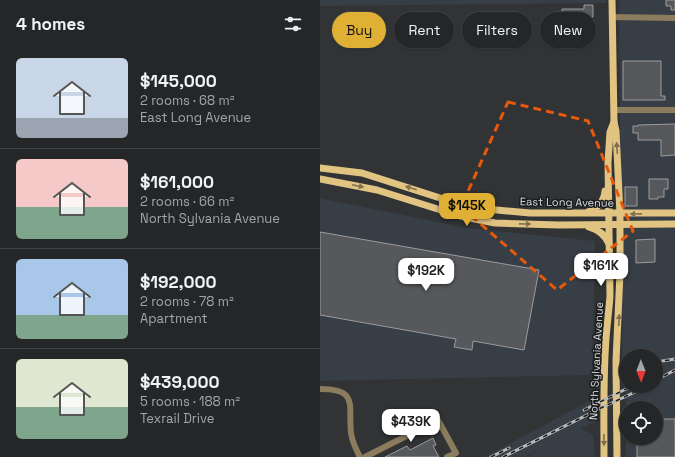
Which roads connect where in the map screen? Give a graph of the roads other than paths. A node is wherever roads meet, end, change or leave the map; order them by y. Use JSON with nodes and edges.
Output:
{"nodes":[{"id":1,"x":612,"y":0,"type":"edge"},
{"id":2,"x":612,"y":17,"type":"junction"},
{"id":3,"x":675,"y":18,"type":"edge"},
{"id":4,"x":614,"y":110,"type":"junction"},
{"id":5,"x":675,"y":110,"type":"edge"},
{"id":6,"x":614,"y":122,"type":"junction"},
{"id":7,"x":618,"y":162,"type":"junction"},
{"id":8,"x":608,"y":165,"type":"junction"},
{"id":9,"x":320,"y":168,"type":"edge"},
{"id":10,"x":320,"y":179,"type":"edge"},
{"id":11,"x":459,"y":204,"type":"junction"},
{"id":12,"x":675,"y":213,"type":"edge"},
{"id":13,"x":455,"y":214,"type":"junction"},
{"id":14,"x":577,"y":214,"type":"junction"},
{"id":15,"x":609,"y":214,"type":"junction"},
{"id":16,"x":620,"y":214,"type":"junction"},
{"id":17,"x":675,"y":224,"type":"edge"},
{"id":18,"x":585,"y":225,"type":"junction"},
{"id":19,"x":609,"y":225,"type":"junction"},
{"id":20,"x":619,"y":225,"type":"junction"},
{"id":21,"x":610,"y":246,"type":"junction"},
{"id":22,"x":618,"y":336,"type":"junction"},
{"id":23,"x":606,"y":338,"type":"junction"},
{"id":24,"x":320,"y":389,"type":"edge"},
{"id":25,"x":360,"y":457,"type":"edge"},
{"id":26,"x":365,"y":457,"type":"edge"},
{"id":27,"x":447,"y":457,"type":"edge"},
{"id":28,"x":604,"y":457,"type":"edge"},
{"id":29,"x":617,"y":457,"type":"edge"}],
"edges":[{"from":1,"to":2,"type":"main road","name":"North Sylvania Avenue"},
{"from":2,"to":3,"type":"street"},
{"from":2,"to":4,"type":"main road","name":"North Sylvania Avenue"},
{"from":4,"to":5,"type":"street"},
{"from":4,"to":6,"type":"main road","name":"North Sylvania Avenue"},
{"from":7,"to":6,"type":"main road","name":"North Sylvania Avenue","one_way":true},
{"from":6,"to":8,"type":"main road","name":"North Sylvania Avenue"},
{"from":7,"to":8,"type":"main road"},
{"from":7,"to":16,"type":"main road","name":"North Sylvania Avenue"},
{"from":8,"to":14,"type":"main road"},
{"from":8,"to":15,"type":"main road","name":"North Sylvania Avenue"},
{"from":11,"to":9,"type":"main road","name":"East Long Avenue","one_way":true},
{"from":10,"to":13,"type":"main road","name":"East Long Avenue","one_way":true},
{"from":11,"to":13,"type":"main road"},
{"from":11,"to":14,"type":"main road","name":"East Long Avenue"},
{"from":12,"to":16,"type":"main road","name":"East Long Avenue","one_way":true},
{"from":13,"to":18,"type":"main road","name":"East Long Avenue","one_way":true},
{"from":14,"to":15,"type":"main road","name":"East Long Avenue"},
{"from":15,"to":16,"type":"main road","name":"East Long Avenue"},
{"from":15,"to":19,"type":"main road","name":"North Sylvania Avenue"},
{"from":16,"to":20,"type":"main road","name":"North Sylvania Avenue"},
{"from":17,"to":20,"type":"main road","name":"East Long Avenue"},
{"from":18,"to":19,"type":"main road","name":"East Long Avenue"},
{"from":18,"to":21,"type":"main road"},
{"from":19,"to":20,"type":"main road","name":"East Long Avenue"},
{"from":19,"to":21,"type":"main road","name":"North Sylvania Avenue"},
{"from":22,"to":20,"type":"main road","name":"North Sylvania Avenue","one_way":true},
{"from":21,"to":23,"type":"main road","name":"North Sylvania Avenue"},
{"from":22,"to":23,"type":"main road"},
{"from":22,"to":29,"type":"main road","name":"North Sylvania Avenue"},
{"from":23,"to":28,"type":"main road","name":"North Sylvania Avenue","one_way":true},
{"from":24,"to":25,"type":"street"},
{"from":26,"to":27,"type":"street"}]}
